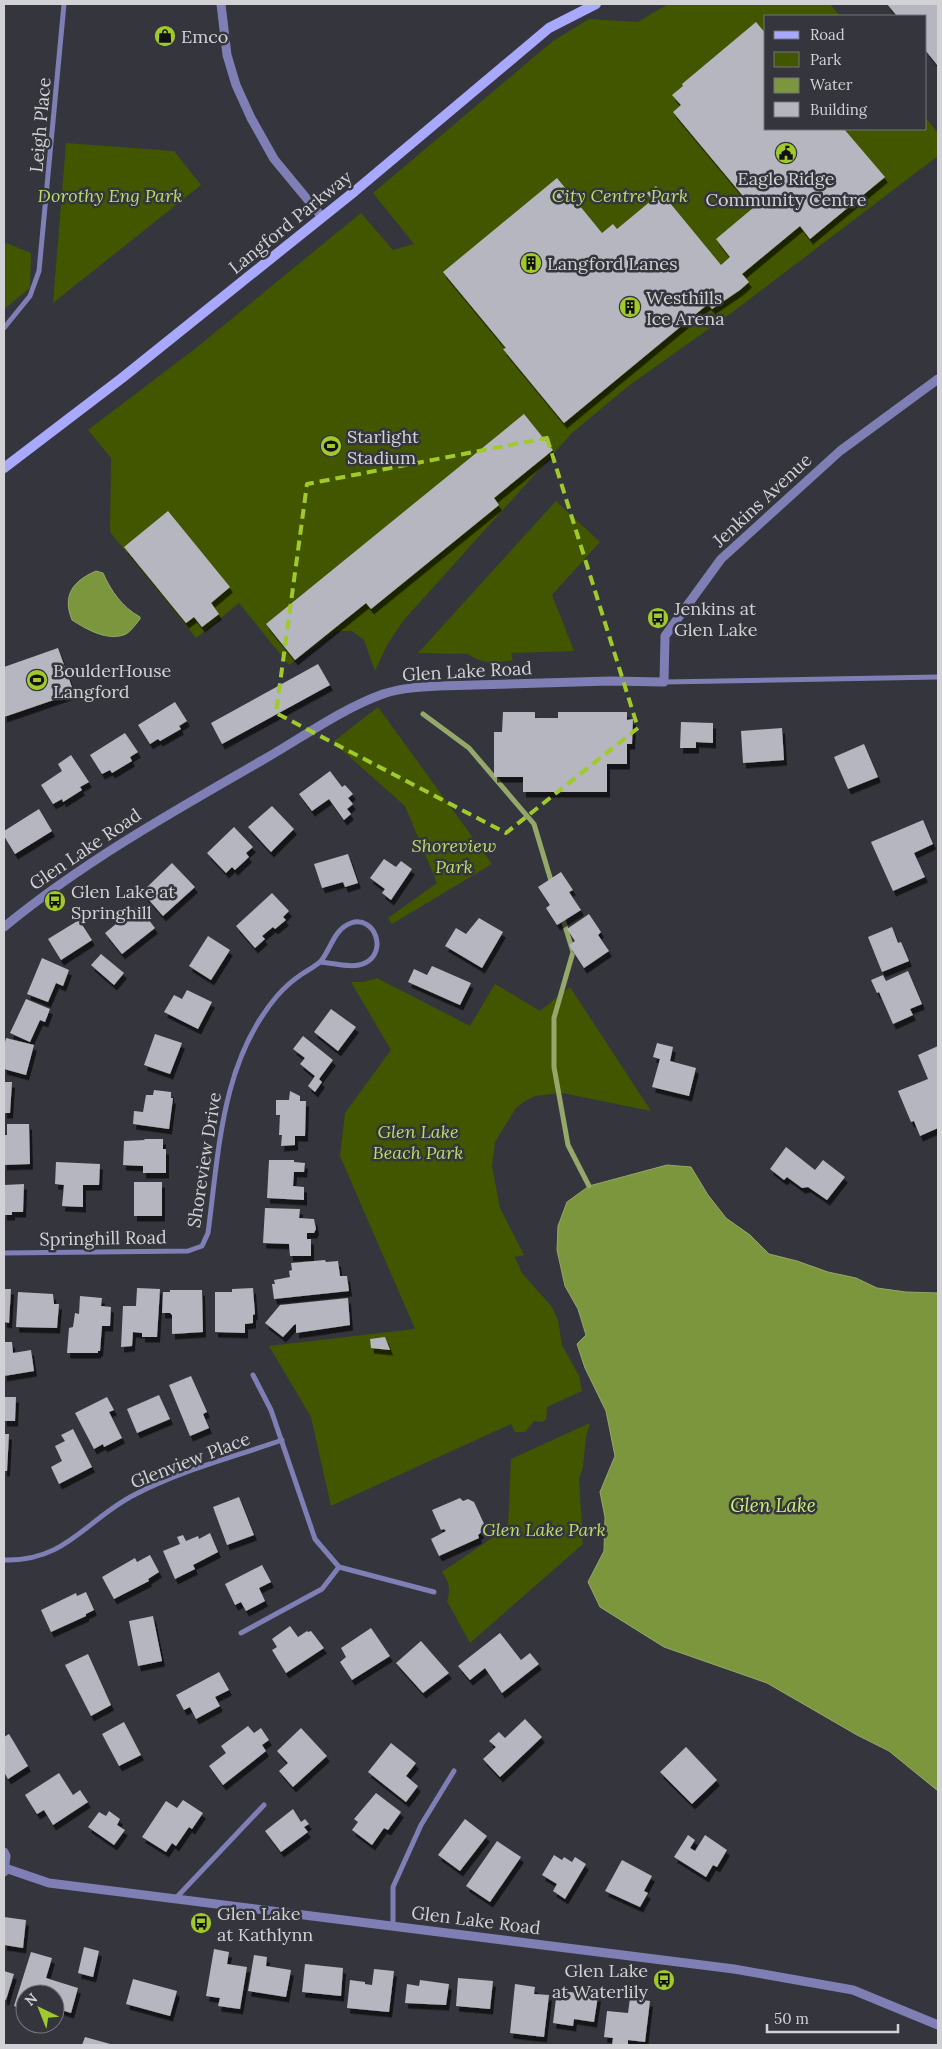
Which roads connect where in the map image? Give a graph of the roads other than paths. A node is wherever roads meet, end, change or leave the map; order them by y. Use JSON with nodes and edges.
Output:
{"nodes":[{"id":1,"x":64,"y":4,"type":"edge"},
{"id":2,"x":221,"y":4,"type":"edge"},
{"id":3,"x":596,"y":4,"type":"edge"},
{"id":4,"x":322,"y":217,"type":"junction"},
{"id":5,"x":4,"y":328,"type":"edge"},
{"id":6,"x":938,"y":379,"type":"edge"},
{"id":7,"x":4,"y":468,"type":"edge"},
{"id":8,"x":938,"y":677,"type":"edge"},
{"id":9,"x":664,"y":682,"type":"junction"},
{"id":10,"x":4,"y":927,"type":"edge"},
{"id":11,"x":320,"y":962,"type":"junction"},
{"id":12,"x":202,"y":1246,"type":"joint"},
{"id":13,"x":4,"y":1253,"type":"edge"},
{"id":14,"x":253,"y":1375,"type":"dead end"},
{"id":15,"x":282,"y":1440,"type":"junction"},
{"id":16,"x":4,"y":1560,"type":"edge"},
{"id":17,"x":339,"y":1567,"type":"junction"},
{"id":18,"x":434,"y":1592,"type":"dead end"},
{"id":19,"x":241,"y":1633,"type":"dead end"},
{"id":20,"x":454,"y":1772,"type":"dead end"},
{"id":21,"x":264,"y":1806,"type":"dead end"},
{"id":22,"x":4,"y":1852,"type":"edge"},
{"id":23,"x":5,"y":1870,"type":"edge"},
{"id":24,"x":175,"y":1900,"type":"junction"},
{"id":25,"x":393,"y":1925,"type":"junction"},
{"id":26,"x":938,"y":2025,"type":"edge"}],
"edges":[{"from":1,"to":5,"type":"street","name":"Leigh Place"},
{"from":2,"to":4,"type":"street"},
{"from":3,"to":4,"type":"main road","name":"Langford Parkway"},
{"from":4,"to":7,"type":"main road","name":"Langford Parkway"},
{"from":6,"to":9,"type":"street","name":"Jenkins Avenue"},
{"from":8,"to":9,"type":"street","name":"Glen Lake Road"},
{"from":9,"to":10,"type":"street","name":"Glen Lake Road"},
{"from":11,"to":11,"type":"street","name":"Shoreview Drive"},
{"from":11,"to":12,"type":"street","name":"Shoreview Drive"},
{"from":12,"to":13,"type":"street","name":"Springhill Road"},
{"from":14,"to":15,"type":"street"},
{"from":15,"to":16,"type":"street","name":"Glenview Place"},
{"from":15,"to":17,"type":"street"},
{"from":17,"to":18,"type":"street"},
{"from":17,"to":19,"type":"street"},
{"from":20,"to":25,"type":"street"},
{"from":21,"to":24,"type":"street"},
{"from":22,"to":23,"type":"street"},
{"from":23,"to":24,"type":"street","name":"Glen Lake Road"},
{"from":24,"to":25,"type":"street","name":"Glen Lake Road"},
{"from":25,"to":26,"type":"street","name":"Glen Lake Road"}]}
